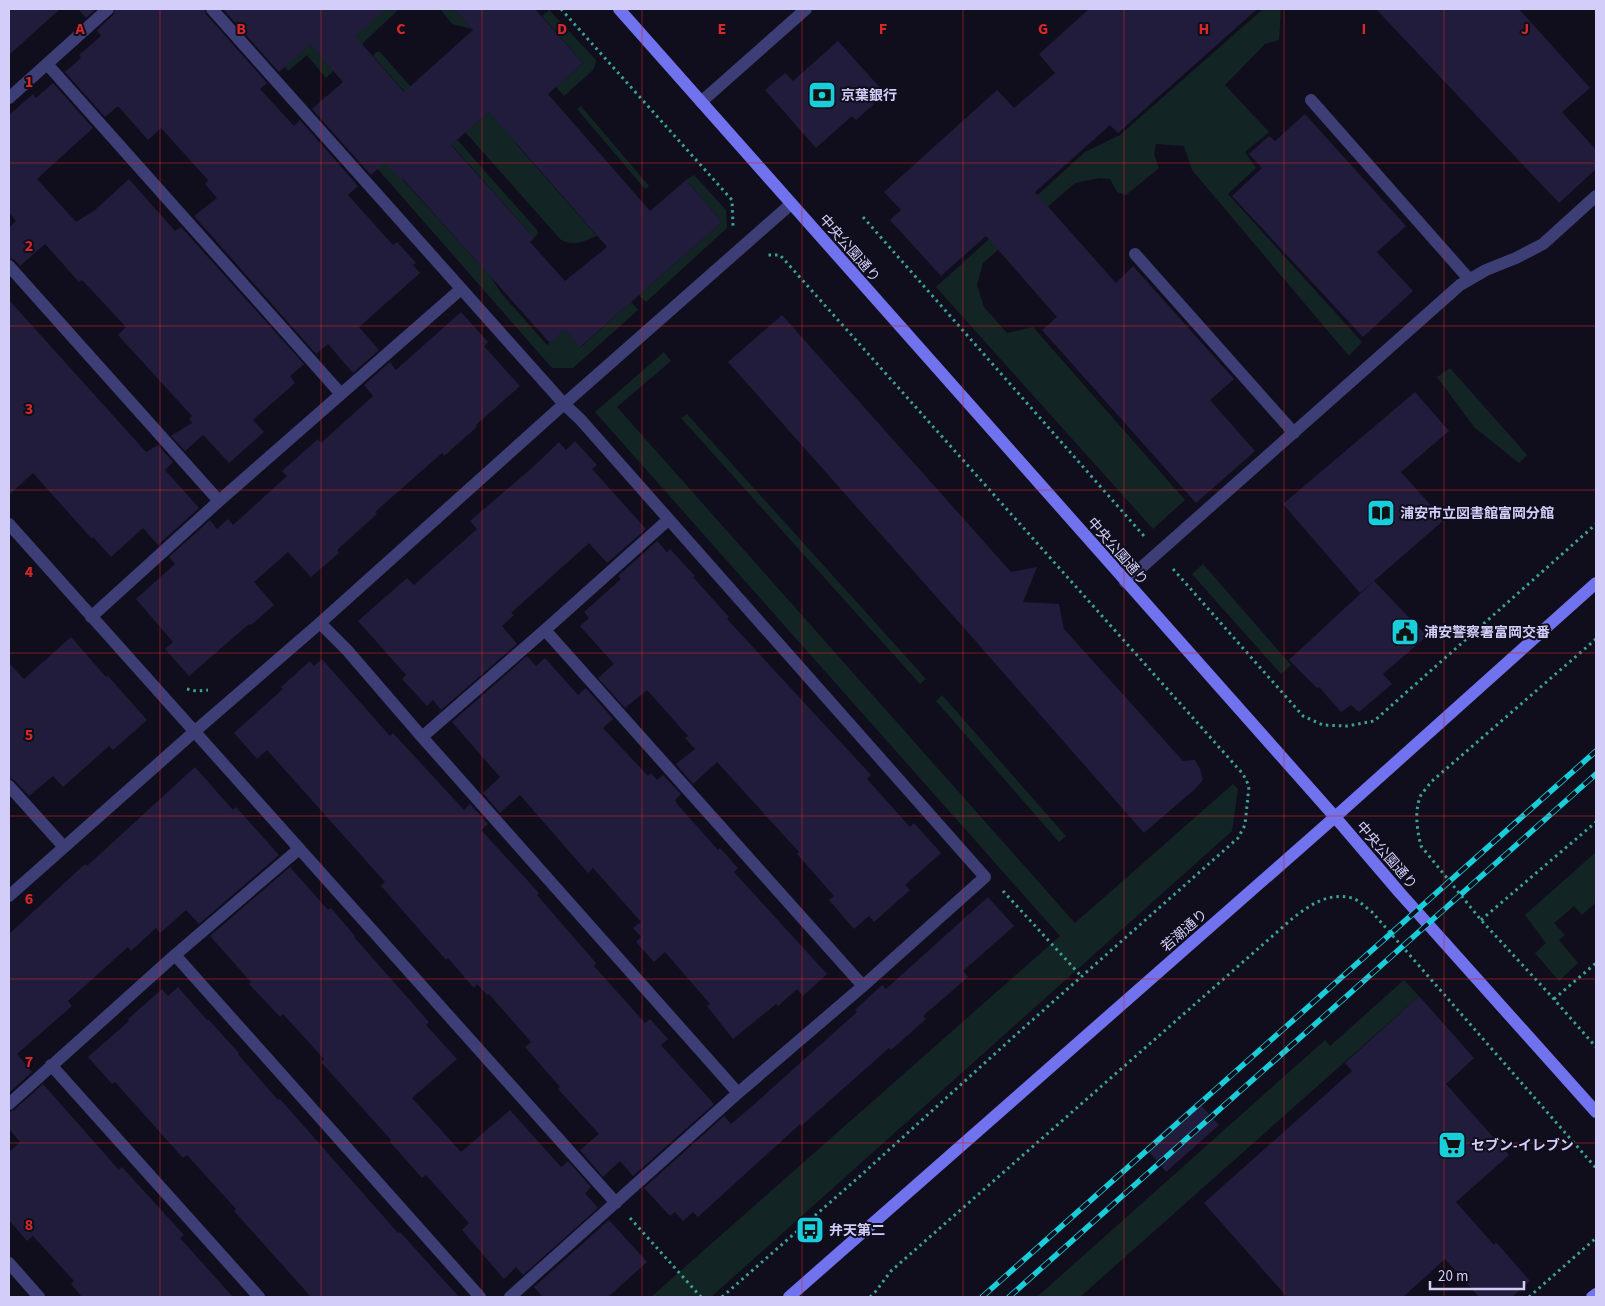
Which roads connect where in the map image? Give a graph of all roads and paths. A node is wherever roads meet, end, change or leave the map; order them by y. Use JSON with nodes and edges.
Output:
{"nodes":[{"id":1,"x":108,"y":9,"type":"edge"},
{"id":2,"x":212,"y":9,"type":"edge"},
{"id":3,"x":561,"y":9,"type":"edge"},
{"id":4,"x":619,"y":9,"type":"edge"},
{"id":5,"x":806,"y":9,"type":"edge"},
{"id":6,"x":46,"y":64,"type":"junction"},
{"id":7,"x":9,"y":98,"type":"edge"},
{"id":8,"x":1312,"y":100,"type":"dead end"},
{"id":9,"x":702,"y":102,"type":"junction"},
{"id":10,"x":1596,"y":196,"type":"edge"},
{"id":11,"x":791,"y":204,"type":"junction"},
{"id":12,"x":733,"y":226,"type":"dead end"},
{"id":13,"x":765,"y":254,"type":"dead end"},
{"id":14,"x":1135,"y":254,"type":"dead end"},
{"id":15,"x":9,"y":266,"type":"edge"},
{"id":16,"x":1469,"y":279,"type":"junction"},
{"id":17,"x":461,"y":289,"type":"junction"},
{"id":18,"x":341,"y":394,"type":"junction"},
{"id":19,"x":564,"y":404,"type":"junction"},
{"id":20,"x":1294,"y":433,"type":"junction"},
{"id":21,"x":219,"y":501,"type":"junction"},
{"id":22,"x":668,"y":520,"type":"junction"},
{"id":23,"x":9,"y":524,"type":"edge"},
{"id":24,"x":1125,"y":582,"type":"junction"},
{"id":25,"x":1596,"y":583,"type":"edge"},
{"id":26,"x":90,"y":617,"type":"junction"},
{"id":27,"x":320,"y":623,"type":"junction"},
{"id":28,"x":545,"y":630,"type":"junction"},
{"id":29,"x":1596,"y":639,"type":"edge"},
{"id":30,"x":184,"y":688,"type":"dead end"},
{"id":31,"x":211,"y":690,"type":"dead end"},
{"id":32,"x":194,"y":732,"type":"junction"},
{"id":33,"x":422,"y":737,"type":"junction"},
{"id":34,"x":9,"y":786,"type":"edge"},
{"id":35,"x":1335,"y":817,"type":"junction"},
{"id":36,"x":1596,"y":822,"type":"edge"},
{"id":37,"x":64,"y":847,"type":"junction"},
{"id":38,"x":299,"y":849,"type":"junction"},
{"id":39,"x":985,"y":877,"type":"junction"},
{"id":40,"x":9,"y":896,"type":"edge"},
{"id":41,"x":1481,"y":920,"type":"junction"},
{"id":42,"x":175,"y":955,"type":"junction"},
{"id":43,"x":1596,"y":963,"type":"edge"},
{"id":44,"x":1082,"y":976,"type":"junction"},
{"id":45,"x":863,"y":986,"type":"junction"},
{"id":46,"x":1554,"y":999,"type":"junction"},
{"id":47,"x":1596,"y":1047,"type":"edge"},
{"id":48,"x":52,"y":1065,"type":"junction"},
{"id":49,"x":738,"y":1093,"type":"junction"},
{"id":50,"x":9,"y":1104,"type":"edge"},
{"id":51,"x":1596,"y":1112,"type":"edge"},
{"id":52,"x":1596,"y":1168,"type":"edge"},
{"id":53,"x":616,"y":1203,"type":"junction"},
{"id":54,"x":1596,"y":1238,"type":"edge"},
{"id":55,"x":9,"y":1263,"type":"edge"},
{"id":56,"x":1596,"y":1294,"type":"edge"},
{"id":57,"x":40,"y":1297,"type":"edge"},
{"id":58,"x":259,"y":1297,"type":"edge"},
{"id":59,"x":480,"y":1297,"type":"edge"},
{"id":60,"x":510,"y":1297,"type":"edge"},
{"id":61,"x":702,"y":1297,"type":"edge"},
{"id":62,"x":722,"y":1297,"type":"edge"},
{"id":63,"x":789,"y":1297,"type":"edge"},
{"id":64,"x":870,"y":1297,"type":"edge"},
{"id":65,"x":1530,"y":1297,"type":"edge"},
{"id":66,"x":1592,"y":1297,"type":"edge"}],
"edges":[{"from":1,"to":6,"type":"street"},
{"from":2,"to":17,"type":"street"},
{"from":3,"to":12,"type":"path"},
{"from":4,"to":9,"type":"street","name":"中央公園通り"},
{"from":5,"to":9,"type":"street"},
{"from":6,"to":7,"type":"street"},
{"from":6,"to":18,"type":"street"},
{"from":8,"to":16,"type":"street"},
{"from":9,"to":11,"type":"street","name":"中央公園通り"},
{"from":10,"to":16,"type":"street"},
{"from":11,"to":19,"type":"street"},
{"from":11,"to":24,"type":"street","name":"中央公園通り"},
{"from":13,"to":44,"type":"path"},
{"from":14,"to":20,"type":"street"},
{"from":15,"to":21,"type":"street"},
{"from":16,"to":20,"type":"street"},
{"from":17,"to":18,"type":"street"},
{"from":17,"to":19,"type":"street"},
{"from":18,"to":21,"type":"street"},
{"from":19,"to":22,"type":"street"},
{"from":19,"to":27,"type":"street"},
{"from":20,"to":24,"type":"street"},
{"from":21,"to":26,"type":"street"},
{"from":22,"to":28,"type":"street"},
{"from":22,"to":39,"type":"street"},
{"from":23,"to":26,"type":"street"},
{"from":24,"to":35,"type":"street","name":"中央公園通り"},
{"from":25,"to":35,"type":"street","name":"若潮通り"},
{"from":26,"to":32,"type":"street"},
{"from":27,"to":32,"type":"street"},
{"from":27,"to":33,"type":"street"},
{"from":28,"to":33,"type":"street"},
{"from":28,"to":45,"type":"street"},
{"from":29,"to":41,"type":"path"},
{"from":30,"to":31,"type":"path"},
{"from":32,"to":37,"type":"street"},
{"from":32,"to":38,"type":"street"},
{"from":33,"to":49,"type":"street"},
{"from":34,"to":37,"type":"street"},
{"from":35,"to":51,"type":"street","name":"中央公園通り"},
{"from":35,"to":63,"type":"street","name":"若潮通り"},
{"from":36,"to":41,"type":"path"},
{"from":37,"to":40,"type":"street"},
{"from":38,"to":42,"type":"street"},
{"from":38,"to":53,"type":"street"},
{"from":39,"to":44,"type":"path"},
{"from":39,"to":45,"type":"street"},
{"from":41,"to":46,"type":"path"},
{"from":42,"to":48,"type":"street"},
{"from":42,"to":59,"type":"street"},
{"from":43,"to":46,"type":"path"},
{"from":44,"to":62,"type":"path"},
{"from":45,"to":49,"type":"street"},
{"from":46,"to":47,"type":"path"},
{"from":48,"to":50,"type":"street"},
{"from":48,"to":58,"type":"street"},
{"from":49,"to":53,"type":"street"},
{"from":52,"to":64,"type":"path"},
{"from":53,"to":60,"type":"street"},
{"from":53,"to":61,"type":"path"},
{"from":54,"to":65,"type":"path"},
{"from":55,"to":57,"type":"street"},
{"from":56,"to":66,"type":"street"}]}
